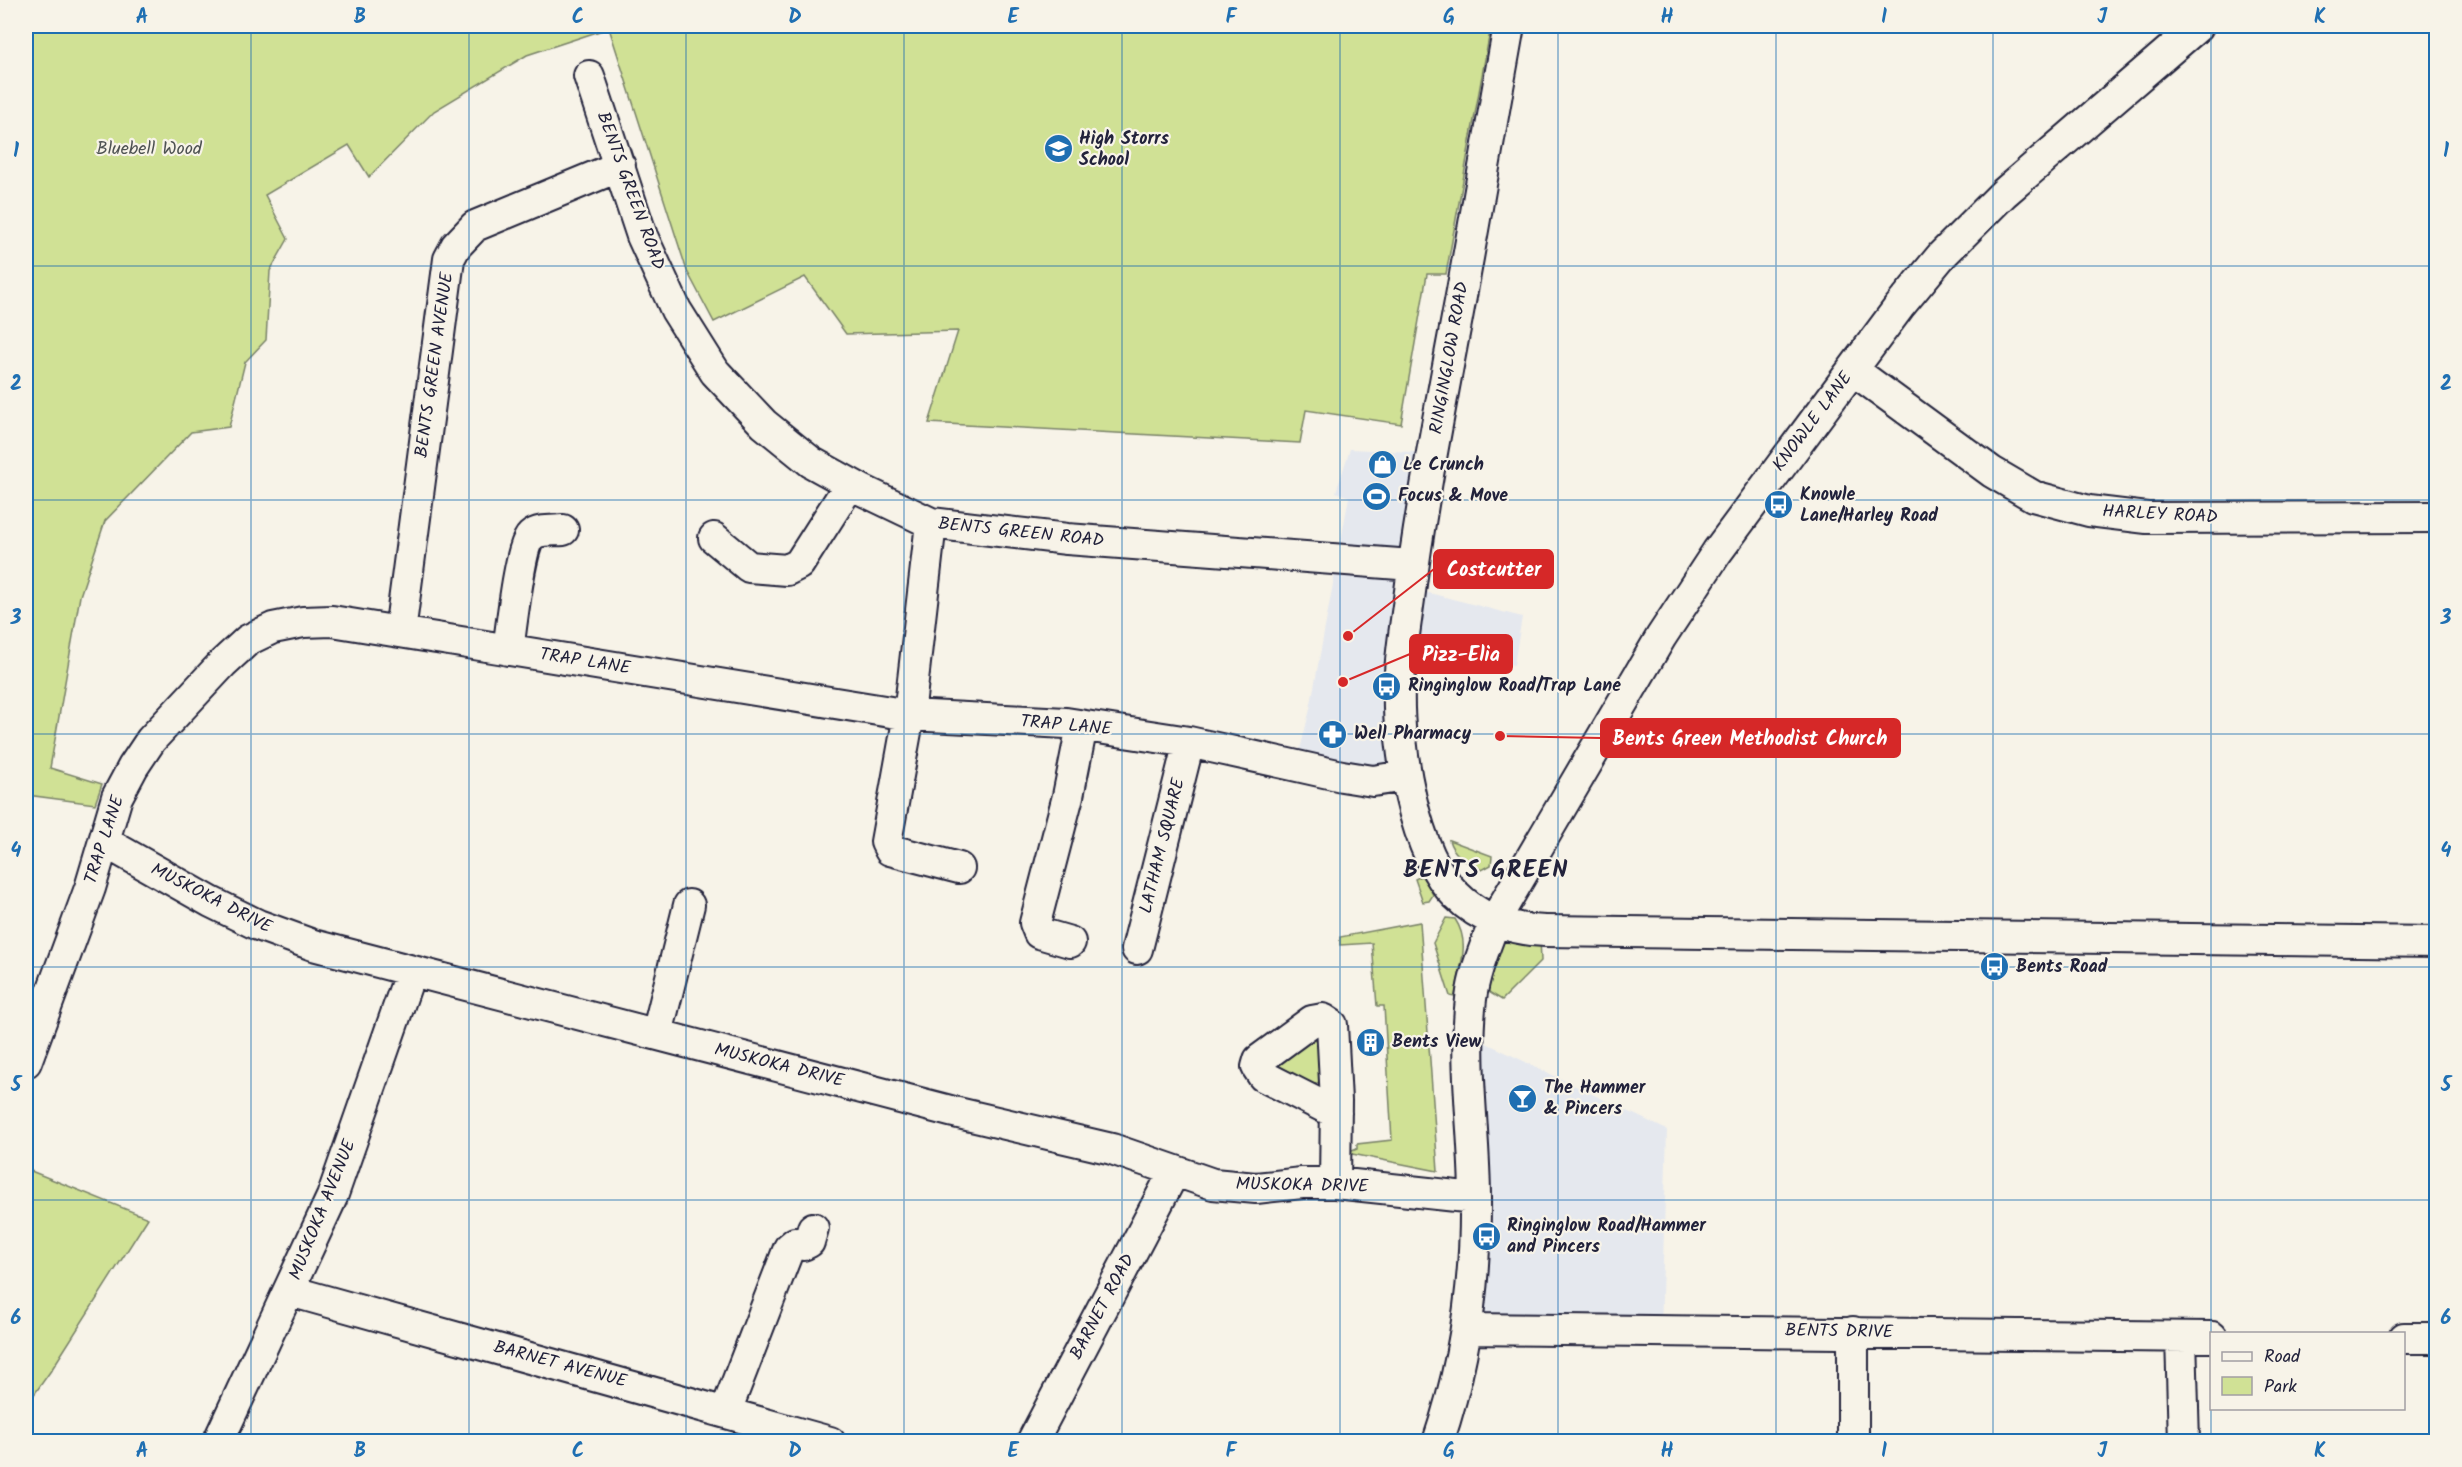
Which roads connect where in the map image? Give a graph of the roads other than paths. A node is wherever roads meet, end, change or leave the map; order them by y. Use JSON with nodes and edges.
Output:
{"nodes":[{"id":1,"x":1509,"y":26,"type":"edge"},
{"id":2,"x":2198,"y":26,"type":"edge"},
{"id":3,"x":589,"y":76,"type":"dead end"},
{"id":4,"x":620,"y":166,"type":"junction"},
{"id":5,"x":1853,"y":370,"type":"junction"},
{"id":6,"x":850,"y":484,"type":"junction"},
{"id":7,"x":2436,"y":517,"type":"edge"},
{"id":8,"x":932,"y":523,"type":"junction"},
{"id":9,"x":563,"y":530,"type":"dead end"},
{"id":10,"x":714,"y":538,"type":"dead end"},
{"id":11,"x":1413,"y":565,"type":"junction"},
{"id":12,"x":400,"y":632,"type":"junction"},
{"id":13,"x":508,"y":650,"type":"junction"},
{"id":14,"x":909,"y":715,"type":"junction"},
{"id":15,"x":1082,"y":726,"type":"junction"},
{"id":16,"x":1189,"y":742,"type":"junction"},
{"id":17,"x":1405,"y":776,"type":"junction"},
{"id":18,"x":105,"y":842,"type":"junction"},
{"id":19,"x":959,"y":868,"type":"dead end"},
{"id":20,"x":689,"y":905,"type":"dead end"},
{"id":21,"x":1495,"y":920,"type":"junction"},
{"id":22,"x":1070,"y":942,"type":"dead end"},
{"id":23,"x":2436,"y":942,"type":"edge"},
{"id":24,"x":1137,"y":950,"type":"dead end"},
{"id":25,"x":411,"y":971,"type":"junction"},
{"id":26,"x":657,"y":1034,"type":"junction"},
{"id":27,"x":26,"y":1062,"type":"edge"},
{"id":28,"x":1336,"y":1113,"type":"dead end"},
{"id":29,"x":1174,"y":1172,"type":"junction"},
{"id":30,"x":1335,"y":1183,"type":"junction"},
{"id":31,"x":1475,"y":1198,"type":"junction"},
{"id":32,"x":813,"y":1228,"type":"dead end"},
{"id":33,"x":290,"y":1291,"type":"junction"},
{"id":34,"x":1467,"y":1329,"type":"junction"},
{"id":35,"x":1853,"y":1332,"type":"junction"},
{"id":36,"x":2181,"y":1337,"type":"junction"},
{"id":37,"x":2210,"y":1337,"type":"edge"},
{"id":38,"x":2405,"y":1338,"type":"edge"},
{"id":39,"x":2436,"y":1338,"type":"edge"},
{"id":40,"x":726,"y":1411,"type":"junction"},
{"id":41,"x":218,"y":1442,"type":"edge"},
{"id":42,"x":830,"y":1442,"type":"edge"},
{"id":43,"x":1032,"y":1442,"type":"edge"},
{"id":44,"x":1438,"y":1442,"type":"edge"},
{"id":45,"x":1853,"y":1442,"type":"edge"},
{"id":46,"x":2184,"y":1442,"type":"edge"}],
"edges":[{"from":1,"to":11,"type":"street","name":"RINGINGLOW ROAD"},
{"from":2,"to":5,"type":"street","name":"KNOWLE LANE"},
{"from":3,"to":4,"type":"street","name":"BENTS GREEN ROAD"},
{"from":4,"to":6,"type":"street","name":"BENTS GREEN ROAD"},
{"from":4,"to":12,"type":"street","name":"BENTS GREEN AVENUE"},
{"from":5,"to":7,"type":"street","name":"HARLEY ROAD"},
{"from":5,"to":21,"type":"street","name":"KNOWLE LANE"},
{"from":6,"to":8,"type":"street","name":"BENTS GREEN ROAD"},
{"from":6,"to":10,"type":"street"},
{"from":8,"to":11,"type":"street","name":"BENTS GREEN ROAD"},
{"from":8,"to":14,"type":"street"},
{"from":9,"to":13,"type":"street"},
{"from":11,"to":17,"type":"street","name":"RINGINGLOW ROAD"},
{"from":12,"to":13,"type":"street","name":"TRAP LANE"},
{"from":12,"to":18,"type":"street","name":"TRAP LANE"},
{"from":13,"to":14,"type":"street","name":"TRAP LANE"},
{"from":14,"to":15,"type":"street","name":"TRAP LANE"},
{"from":14,"to":19,"type":"street"},
{"from":15,"to":16,"type":"street","name":"TRAP LANE"},
{"from":15,"to":22,"type":"street"},
{"from":16,"to":17,"type":"street","name":"TRAP LANE"},
{"from":16,"to":24,"type":"street","name":"LATHAM SQUARE"},
{"from":17,"to":21,"type":"street","name":"RINGINGLOW ROAD"},
{"from":18,"to":25,"type":"street","name":"MUSKOKA DRIVE"},
{"from":18,"to":27,"type":"street","name":"TRAP LANE"},
{"from":20,"to":26,"type":"street"},
{"from":21,"to":23,"type":"street"},
{"from":21,"to":31,"type":"street"},
{"from":25,"to":26,"type":"street","name":"MUSKOKA DRIVE"},
{"from":25,"to":33,"type":"street","name":"MUSKOKA AVENUE"},
{"from":26,"to":29,"type":"street","name":"MUSKOKA DRIVE"},
{"from":28,"to":30,"type":"street"},
{"from":29,"to":30,"type":"street","name":"MUSKOKA DRIVE"},
{"from":29,"to":43,"type":"street","name":"BARNET ROAD"},
{"from":30,"to":31,"type":"street","name":"MUSKOKA DRIVE"},
{"from":31,"to":34,"type":"street"},
{"from":32,"to":40,"type":"street"},
{"from":33,"to":40,"type":"street","name":"BARNET AVENUE"},
{"from":33,"to":41,"type":"street","name":"MUSKOKA AVENUE"},
{"from":34,"to":35,"type":"street","name":"BENTS DRIVE"},
{"from":34,"to":44,"type":"street"},
{"from":35,"to":36,"type":"street","name":"BENTS DRIVE"},
{"from":35,"to":45,"type":"street"},
{"from":36,"to":37,"type":"street","name":"BENTS DRIVE"},
{"from":36,"to":46,"type":"street"},
{"from":38,"to":39,"type":"street"},
{"from":40,"to":42,"type":"street","name":"BARNET AVENUE"}]}
